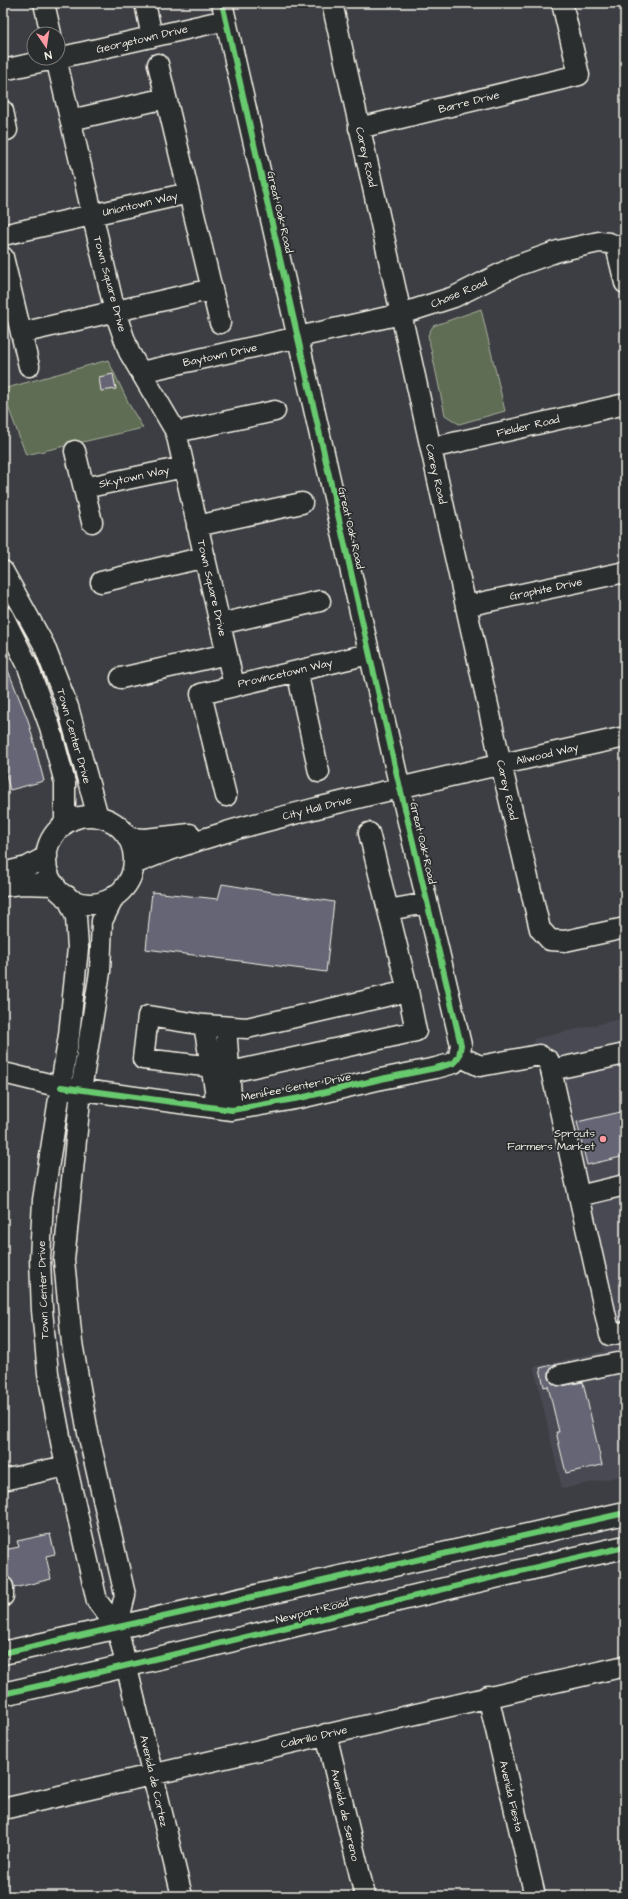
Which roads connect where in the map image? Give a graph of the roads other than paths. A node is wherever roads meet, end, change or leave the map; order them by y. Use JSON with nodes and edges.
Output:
{"nodes":[{"id":1,"x":44,"y":3,"type":"edge"},
{"id":2,"x":145,"y":3,"type":"edge"},
{"id":3,"x":332,"y":3,"type":"edge"},
{"id":4,"x":562,"y":3,"type":"edge"},
{"id":5,"x":224,"y":12,"type":"edge"},
{"id":6,"x":49,"y":26,"type":"edge"},
{"id":7,"x":152,"y":37,"type":"junction"},
{"id":8,"x":66,"y":56,"type":"edge"},
{"id":9,"x":158,"y":64,"type":"dead end"},
{"id":10,"x":26,"y":65,"type":"edge"},
{"id":11,"x":59,"y":66,"type":"edge"},
{"id":12,"x":3,"y":70,"type":"edge"},
{"id":13,"x":166,"y":98,"type":"junction"},
{"id":14,"x":71,"y":120,"type":"junction"},
{"id":15,"x":359,"y":128,"type":"junction"},
{"id":16,"x":189,"y":193,"type":"junction"},
{"id":17,"x":92,"y":214,"type":"junction"},
{"id":18,"x":3,"y":236,"type":"edge"},
{"id":19,"x":3,"y":257,"type":"edge"},
{"id":20,"x":625,"y":284,"type":"edge"},
{"id":21,"x":212,"y":289,"type":"junction"},
{"id":22,"x":115,"y":312,"type":"junction"},
{"id":23,"x":401,"y":314,"type":"junction"},
{"id":24,"x":220,"y":323,"type":"dead end"},
{"id":25,"x":21,"y":333,"type":"junction"},
{"id":26,"x":298,"y":338,"type":"junction"},
{"id":27,"x":29,"y":366,"type":"dead end"},
{"id":28,"x":141,"y":372,"type":"junction"},
{"id":29,"x":625,"y":404,"type":"edge"},
{"id":30,"x":275,"y":411,"type":"dead end"},
{"id":31,"x":176,"y":432,"type":"junction"},
{"id":32,"x":431,"y":448,"type":"junction"},
{"id":33,"x":75,"y":451,"type":"dead end"},
{"id":34,"x":184,"y":467,"type":"junction"},
{"id":35,"x":84,"y":488,"type":"junction"},
{"id":36,"x":302,"y":503,"type":"dead end"},
{"id":37,"x":92,"y":522,"type":"dead end"},
{"id":38,"x":197,"y":526,"type":"junction"},
{"id":39,"x":205,"y":557,"type":"junction"},
{"id":40,"x":3,"y":571,"type":"edge"},
{"id":41,"x":625,"y":572,"type":"edge"},
{"id":42,"x":101,"y":582,"type":"dead end"},
{"id":43,"x":320,"y":601,"type":"dead end"},
{"id":44,"x":466,"y":606,"type":"junction"},
{"id":45,"x":3,"y":616,"type":"edge"},
{"id":46,"x":220,"y":624,"type":"junction"},
{"id":47,"x":227,"y":654,"type":"junction"},
{"id":48,"x":369,"y":654,"type":"junction"},
{"id":49,"x":297,"y":671,"type":"junction"},
{"id":50,"x":121,"y":678,"type":"dead end"},
{"id":51,"x":234,"y":685,"type":"junction"},
{"id":52,"x":625,"y":736,"type":"edge"},
{"id":53,"x":501,"y":764,"type":"junction"},
{"id":54,"x":319,"y":772,"type":"dead end"},
{"id":55,"x":400,"y":788,"type":"junction"},
{"id":56,"x":226,"y":796,"type":"dead end"},
{"id":57,"x":98,"y":817,"type":"junction"},
{"id":58,"x":65,"y":824,"type":"junction"},
{"id":59,"x":234,"y":829,"type":"junction"},
{"id":60,"x":369,"y":833,"type":"dead end"},
{"id":61,"x":128,"y":838,"type":"junction"},
{"id":62,"x":47,"y":856,"type":"junction"},
{"id":63,"x":134,"y":864,"type":"junction"},
{"id":64,"x":3,"y":873,"type":"edge"},
{"id":65,"x":3,"y":886,"type":"edge"},
{"id":66,"x":61,"y":891,"type":"junction"},
{"id":67,"x":115,"y":895,"type":"junction"},
{"id":68,"x":427,"y":903,"type":"junction"},
{"id":69,"x":388,"y":910,"type":"junction"},
{"id":70,"x":625,"y":928,"type":"edge"},
{"id":71,"x":408,"y":991,"type":"junction"},
{"id":72,"x":204,"y":1025,"type":"junction"},
{"id":73,"x":226,"y":1027,"type":"junction"},
{"id":74,"x":625,"y":1054,"type":"edge"},
{"id":75,"x":459,"y":1056,"type":"junction"},
{"id":76,"x":221,"y":1068,"type":"junction"},
{"id":77,"x":551,"y":1070,"type":"junction"},
{"id":78,"x":3,"y":1075,"type":"edge"},
{"id":79,"x":61,"y":1087,"type":"junction"},
{"id":80,"x":81,"y":1090,"type":"junction"},
{"id":81,"x":224,"y":1109,"type":"junction"},
{"id":82,"x":625,"y":1185,"type":"edge"},
{"id":83,"x":579,"y":1196,"type":"junction"},
{"id":84,"x":41,"y":1304,"type":"junction"},
{"id":85,"x":625,"y":1332,"type":"edge"},
{"id":86,"x":617,"y":1363,"type":"dead end"},
{"id":87,"x":560,"y":1375,"type":"dead end"},
{"id":88,"x":88,"y":1433,"type":"junction"},
{"id":89,"x":66,"y":1466,"type":"junction"},
{"id":90,"x":3,"y":1480,"type":"edge"},
{"id":91,"x":625,"y":1513,"type":"edge"},
{"id":92,"x":625,"y":1547,"type":"edge"},
{"id":93,"x":3,"y":1587,"type":"edge"},
{"id":94,"x":3,"y":1596,"type":"edge"},
{"id":95,"x":117,"y":1627,"type":"junction"},
{"id":96,"x":3,"y":1653,"type":"edge"},
{"id":97,"x":127,"y":1666,"type":"junction"},
{"id":98,"x":625,"y":1666,"type":"edge"},
{"id":99,"x":3,"y":1694,"type":"edge"},
{"id":100,"x":488,"y":1696,"type":"junction"},
{"id":101,"x":326,"y":1734,"type":"junction"},
{"id":102,"x":152,"y":1774,"type":"junction"},
{"id":103,"x":3,"y":1809,"type":"edge"},
{"id":104,"x":182,"y":1896,"type":"edge"},
{"id":105,"x":364,"y":1896,"type":"edge"},
{"id":106,"x":535,"y":1896,"type":"edge"}],
"edges":[{"from":1,"to":6,"type":"street"},
{"from":2,"to":7,"type":"street"},
{"from":3,"to":15,"type":"street","name":"Carey Road"},
{"from":4,"to":15,"type":"street","name":"Barre Drive"},
{"from":5,"to":7,"type":"street","name":"Georgetown Drive"},
{"from":5,"to":26,"type":"street","name":"Great Oak Road"},
{"from":7,"to":8,"type":"street","name":"Georgetown Drive"},
{"from":9,"to":13,"type":"street","name":"Uniontown Way"},
{"from":10,"to":12,"type":"street","name":"Georgetown Drive"},
{"from":11,"to":14,"type":"street","name":"Town Square Drive"},
{"from":13,"to":14,"type":"street"},
{"from":13,"to":16,"type":"street","name":"Uniontown Way"},
{"from":14,"to":17,"type":"street","name":"Town Square Drive"},
{"from":15,"to":23,"type":"street","name":"Carey Road"},
{"from":16,"to":17,"type":"street","name":"Uniontown Way"},
{"from":16,"to":21,"type":"street","name":"Uniontown Way"},
{"from":17,"to":18,"type":"street","name":"Uniontown Way"},
{"from":17,"to":22,"type":"street","name":"Town Square Drive"},
{"from":19,"to":25,"type":"street"},
{"from":20,"to":23,"type":"street","name":"Chase Road"},
{"from":21,"to":22,"type":"street"},
{"from":21,"to":24,"type":"street","name":"Uniontown Way"},
{"from":22,"to":25,"type":"street"},
{"from":22,"to":28,"type":"street","name":"Town Square Drive"},
{"from":23,"to":26,"type":"street","name":"Chase Road"},
{"from":23,"to":32,"type":"street","name":"Carey Road"},
{"from":25,"to":27,"type":"street"},
{"from":26,"to":28,"type":"street","name":"Baytown Drive"},
{"from":26,"to":48,"type":"street","name":"Great Oak Road"},
{"from":28,"to":31,"type":"street","name":"Town Square Drive"},
{"from":29,"to":32,"type":"street","name":"Fielder Road"},
{"from":30,"to":31,"type":"street"},
{"from":31,"to":34,"type":"street","name":"Town Square Drive"},
{"from":32,"to":44,"type":"street","name":"Carey Road"},
{"from":33,"to":35,"type":"street","name":"Skytown Way"},
{"from":34,"to":35,"type":"street","name":"Skytown Way"},
{"from":34,"to":38,"type":"street","name":"Town Square Drive"},
{"from":35,"to":37,"type":"street","name":"Skytown Way"},
{"from":36,"to":38,"type":"street"},
{"from":38,"to":39,"type":"street","name":"Town Square Drive"},
{"from":39,"to":42,"type":"street"},
{"from":39,"to":46,"type":"street","name":"Town Square Drive"},
{"from":40,"to":57,"type":"street","name":"Town Center Drive"},
{"from":41,"to":44,"type":"street","name":"Graphite Drive"},
{"from":43,"to":46,"type":"street"},
{"from":44,"to":53,"type":"street","name":"Carey Road"},
{"from":45,"to":58,"type":"street","name":"Town Center Drive"},
{"from":46,"to":47,"type":"street","name":"Town Square Drive"},
{"from":47,"to":50,"type":"street"},
{"from":47,"to":51,"type":"street","name":"Town Square Drive"},
{"from":48,"to":49,"type":"street","name":"Provincetown Way"},
{"from":48,"to":55,"type":"street","name":"Great Oak Road"},
{"from":49,"to":51,"type":"street","name":"Provincetown Way"},
{"from":49,"to":54,"type":"street"},
{"from":51,"to":56,"type":"street","name":"Provincetown Way"},
{"from":52,"to":53,"type":"street","name":"Allwood Way"},
{"from":53,"to":55,"type":"street","name":"Allwood Way"},
{"from":53,"to":70,"type":"street","name":"Carey Road"},
{"from":55,"to":59,"type":"street","name":"City Hall Drive"},
{"from":55,"to":68,"type":"street","name":"Great Oak Road"},
{"from":57,"to":58,"type":"street","name":"Town Center Drive"},
{"from":57,"to":61,"type":"street","name":"Town Center Drive"},
{"from":58,"to":62,"type":"street","name":"Town Center Drive"},
{"from":59,"to":61,"type":"street","name":"City Hall Drive"},
{"from":59,"to":63,"type":"street","name":"City Hall Drive"},
{"from":60,"to":69,"type":"street"},
{"from":61,"to":63,"type":"street","name":"Town Center Drive"},
{"from":62,"to":64,"type":"street"},
{"from":62,"to":66,"type":"street","name":"Town Center Drive"},
{"from":63,"to":67,"type":"street","name":"Town Center Drive"},
{"from":65,"to":66,"type":"street"},
{"from":66,"to":67,"type":"street","name":"Town Center Drive"},
{"from":66,"to":79,"type":"street","name":"Town Center Drive"},
{"from":67,"to":80,"type":"street","name":"Town Center Drive"},
{"from":68,"to":69,"type":"street"},
{"from":68,"to":75,"type":"street","name":"Great Oak Road"},
{"from":69,"to":71,"type":"street"},
{"from":71,"to":73,"type":"street"},
{"from":71,"to":76,"type":"street"},
{"from":72,"to":73,"type":"street"},
{"from":72,"to":76,"type":"street"},
{"from":72,"to":76,"type":"street"},
{"from":73,"to":76,"type":"street"},
{"from":74,"to":77,"type":"street"},
{"from":75,"to":77,"type":"street"},
{"from":75,"to":81,"type":"street","name":"Menifee Center Drive"},
{"from":76,"to":81,"type":"street"},
{"from":77,"to":83,"type":"street"},
{"from":78,"to":79,"type":"street","name":"Menifee Center Drive"},
{"from":79,"to":80,"type":"street","name":"Menifee Center Drive"},
{"from":79,"to":84,"type":"street","name":"Town Center Drive"},
{"from":80,"to":81,"type":"street","name":"Menifee Center Drive"},
{"from":80,"to":88,"type":"street","name":"Town Center Drive"},
{"from":82,"to":83,"type":"street"},
{"from":83,"to":85,"type":"street"},
{"from":84,"to":88,"type":"street"},
{"from":84,"to":89,"type":"street","name":"Town Center Drive"},
{"from":86,"to":87,"type":"street"},
{"from":88,"to":95,"type":"street","name":"Town Center Drive"},
{"from":89,"to":90,"type":"street"},
{"from":89,"to":95,"type":"street","name":"Town Center Drive"},
{"from":91,"to":95,"type":"main road"},
{"from":92,"to":97,"type":"main road","name":"Newport Road"},
{"from":93,"to":94,"type":"street"},
{"from":95,"to":96,"type":"main road"},
{"from":95,"to":97,"type":"street","name":"Town Center Drive"},
{"from":97,"to":99,"type":"main road","name":"Newport Road"},
{"from":97,"to":102,"type":"street","name":"Avenida de Cortez"},
{"from":98,"to":100,"type":"street","name":"Cabrillo Drive"},
{"from":100,"to":101,"type":"street","name":"Cabrillo Drive"},
{"from":100,"to":106,"type":"street","name":"Avenida Fiesta"},
{"from":101,"to":102,"type":"street","name":"Cabrillo Drive"},
{"from":101,"to":105,"type":"street","name":"Avenida de Sereno"},
{"from":102,"to":103,"type":"street","name":"Cabrillo Drive"},
{"from":102,"to":104,"type":"street","name":"Avenida de Cortez"}]}
